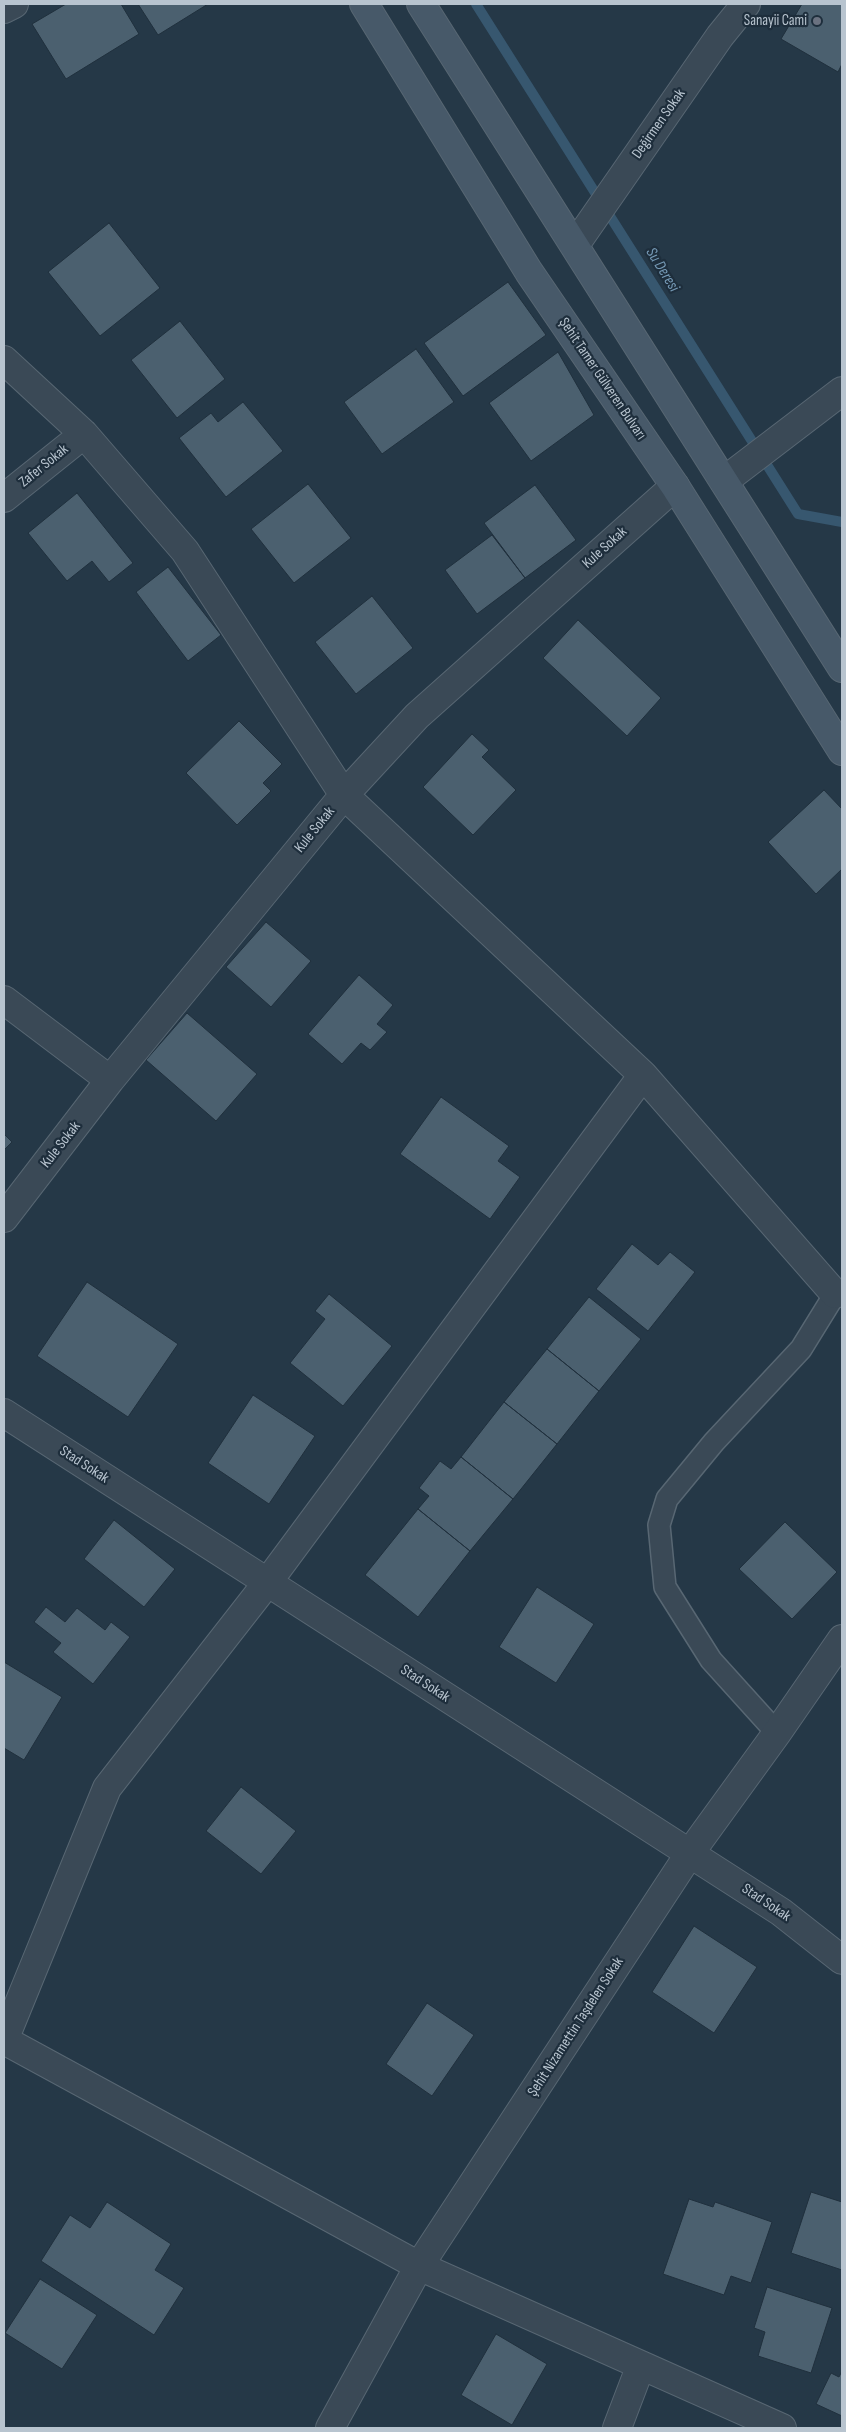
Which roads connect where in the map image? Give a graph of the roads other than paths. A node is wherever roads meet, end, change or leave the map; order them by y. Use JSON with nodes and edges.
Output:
{"nodes":[{"id":1,"x":14,"y":4,"type":"edge"},
{"id":2,"x":364,"y":4,"type":"edge"},
{"id":3,"x":421,"y":4,"type":"edge"},
{"id":4,"x":746,"y":4,"type":"edge"},
{"id":5,"x":4,"y":9,"type":"edge"},
{"id":6,"x":582,"y":235,"type":"junction"},
{"id":7,"x":4,"y":360,"type":"edge"},
{"id":8,"x":842,"y":391,"type":"edge"},
{"id":9,"x":84,"y":434,"type":"junction"},
{"id":10,"x":733,"y":474,"type":"junction"},
{"id":11,"x":675,"y":486,"type":"junction"},
{"id":12,"x":4,"y":498,"type":"edge"},
{"id":13,"x":842,"y":668,"type":"edge"},
{"id":14,"x":842,"y":751,"type":"edge"},
{"id":15,"x":344,"y":795,"type":"junction"},
{"id":16,"x":4,"y":1000,"type":"edge"},
{"id":17,"x":643,"y":1075,"type":"junction"},
{"id":18,"x":110,"y":1080,"type":"junction"},
{"id":19,"x":4,"y":1218,"type":"edge"},
{"id":20,"x":835,"y":1294,"type":"joint"},
{"id":21,"x":4,"y":1414,"type":"edge"},
{"id":22,"x":267,"y":1582,"type":"junction"},
{"id":23,"x":842,"y":1639,"type":"edge"},
{"id":24,"x":777,"y":1733,"type":"junction"},
{"id":25,"x":690,"y":1854,"type":"junction"},
{"id":26,"x":842,"y":1960,"type":"edge"},
{"id":27,"x":4,"y":2040,"type":"edge"},
{"id":28,"x":419,"y":2266,"type":"junction"},
{"id":29,"x":641,"y":2365,"type":"junction"},
{"id":30,"x":330,"y":2428,"type":"edge"},
{"id":31,"x":617,"y":2428,"type":"edge"},
{"id":32,"x":782,"y":2428,"type":"edge"}],
"edges":[{"from":1,"to":5,"type":"street"},
{"from":2,"to":11,"type":"main road","name":"Şehit Tamer Gülveren Bulvarı"},
{"from":3,"to":6,"type":"main road"},
{"from":4,"to":6,"type":"street","name":"Değirmen Sokak"},
{"from":6,"to":10,"type":"main road"},
{"from":7,"to":9,"type":"street"},
{"from":8,"to":10,"type":"street"},
{"from":9,"to":12,"type":"street","name":"Zafer Sokak"},
{"from":9,"to":15,"type":"street"},
{"from":10,"to":13,"type":"main road"},
{"from":11,"to":14,"type":"main road","name":"Şehit Tamer Gülveren Bulvarı"},
{"from":11,"to":15,"type":"street","name":"Kule Sokak"},
{"from":15,"to":17,"type":"street"},
{"from":15,"to":18,"type":"street","name":"Kule Sokak"},
{"from":16,"to":18,"type":"street"},
{"from":17,"to":20,"type":"street"},
{"from":17,"to":22,"type":"street"},
{"from":18,"to":19,"type":"street","name":"Kule Sokak"},
{"from":20,"to":24,"type":"lane"},
{"from":21,"to":22,"type":"street","name":"Stad Sokak"},
{"from":22,"to":25,"type":"street","name":"Stad Sokak"},
{"from":22,"to":27,"type":"street"},
{"from":23,"to":24,"type":"street","name":"Şehit Nizamettin Taşdelen Sokak"},
{"from":24,"to":25,"type":"street","name":"Şehit Nizamettin Taşdelen Sokak"},
{"from":25,"to":26,"type":"street","name":"Stad Sokak"},
{"from":25,"to":28,"type":"street","name":"Şehit Nizamettin Taşdelen Sokak"},
{"from":27,"to":28,"type":"street"},
{"from":28,"to":29,"type":"street"},
{"from":28,"to":30,"type":"street","name":"Şehit Nizamettin Taşdelen Sokak"},
{"from":29,"to":31,"type":"street"},
{"from":29,"to":32,"type":"street"}]}
